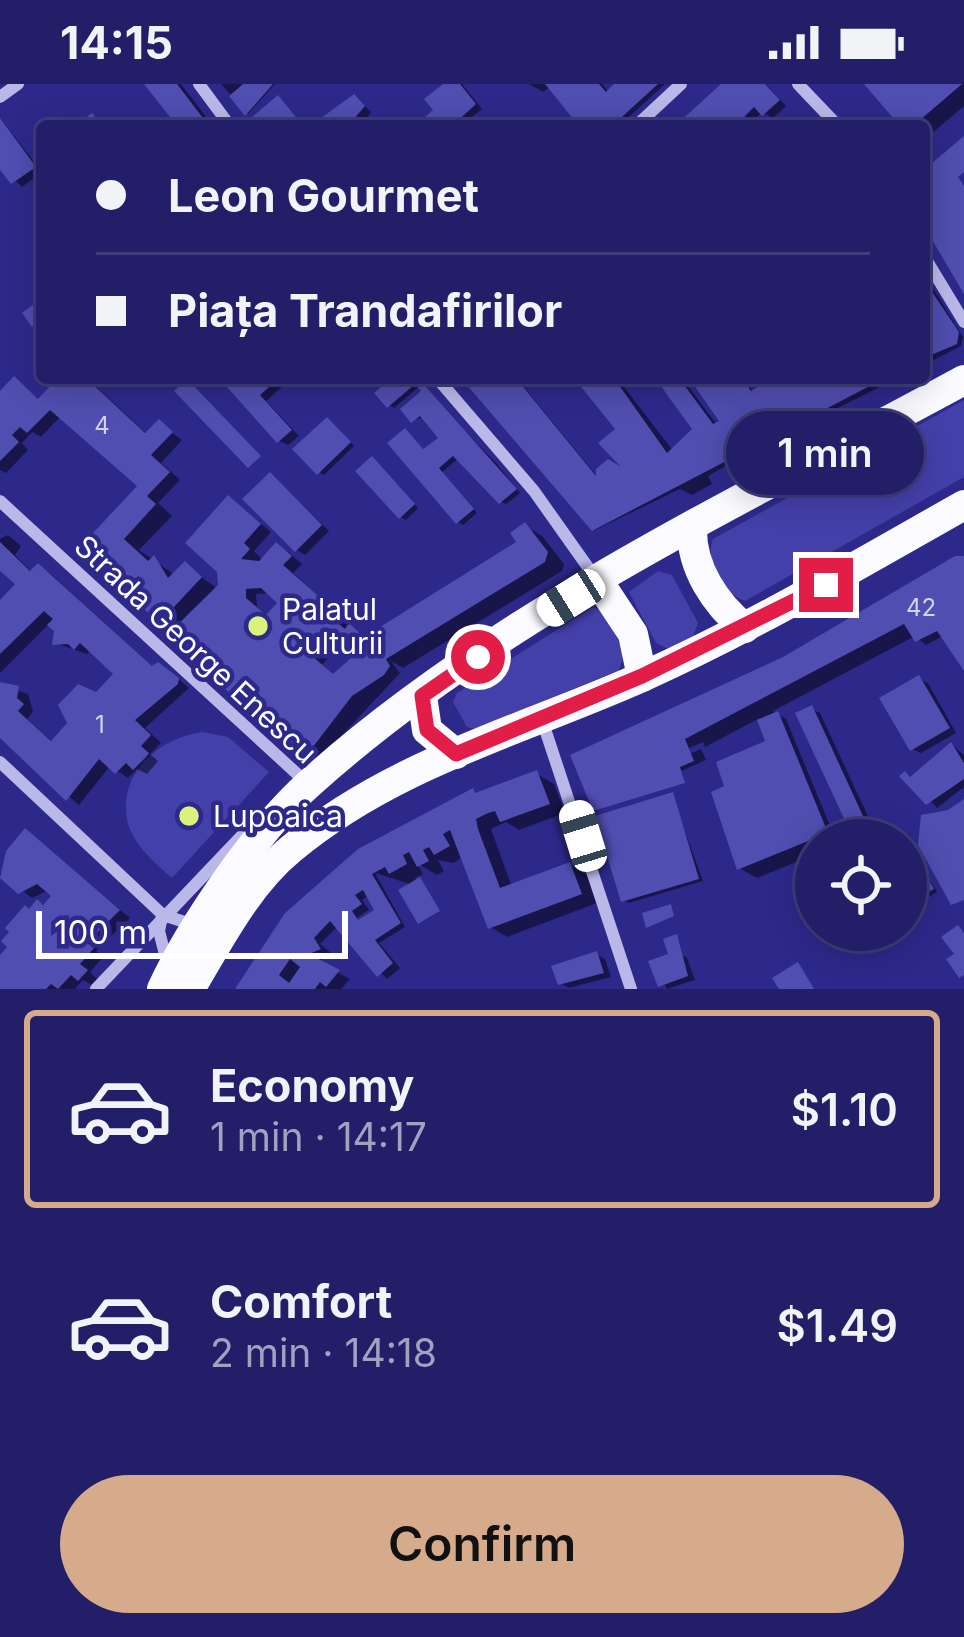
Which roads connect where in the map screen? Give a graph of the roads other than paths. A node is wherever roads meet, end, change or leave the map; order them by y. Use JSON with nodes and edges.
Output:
{"nodes":[{"id":1,"x":18,"y":84,"type":"edge"},
{"id":2,"x":199,"y":84,"type":"edge"},
{"id":3,"x":681,"y":84,"type":"edge"},
{"id":4,"x":798,"y":84,"type":"edge"},
{"id":5,"x":0,"y":97,"type":"edge"},
{"id":6,"x":226,"y":120,"type":"edge"},
{"id":7,"x":642,"y":120,"type":"edge"},
{"id":8,"x":832,"y":120,"type":"edge"},
{"id":9,"x":930,"y":266,"type":"edge"},
{"id":10,"x":964,"y":322,"type":"edge"},
{"id":11,"x":964,"y":380,"type":"edge"},
{"id":12,"x":441,"y":384,"type":"edge"},
{"id":13,"x":0,"y":501,"type":"edge"},
{"id":14,"x":964,"y":505,"type":"edge"},
{"id":15,"x":692,"y":528,"type":"junction"},
{"id":16,"x":598,"y":580,"type":"junction"},
{"id":17,"x":745,"y":628,"type":"junction"},
{"id":18,"x":642,"y":676,"type":"junction"},
{"id":19,"x":422,"y":696,"type":"junction"},
{"id":20,"x":542,"y":720,"type":"junction"},
{"id":21,"x":456,"y":754,"type":"junction"},
{"id":22,"x":0,"y":762,"type":"edge"},
{"id":23,"x":308,"y":784,"type":"junction"},
{"id":24,"x":287,"y":852,"type":"junction"},
{"id":25,"x":163,"y":915,"type":"junction"},
{"id":26,"x":230,"y":924,"type":"junction"},
{"id":27,"x":196,"y":926,"type":"junction"},
{"id":28,"x":174,"y":983,"type":"edge"},
{"id":29,"x":96,"y":989,"type":"edge"},
{"id":30,"x":631,"y":989,"type":"edge"}],
"edges":[{"from":1,"to":5,"type":"street"},
{"from":2,"to":6,"type":"street"},
{"from":3,"to":7,"type":"street"},
{"from":4,"to":8,"type":"street"},
{"from":9,"to":10,"type":"street"},
{"from":11,"to":15,"type":"main road"},
{"from":12,"to":16,"type":"street"},
{"from":13,"to":23,"type":"street","name":"Strada George Enescu"},
{"from":14,"to":17,"type":"main road"},
{"from":15,"to":16,"type":"main road"},
{"from":15,"to":17,"type":"main road"},
{"from":16,"to":18,"type":"main road"},
{"from":16,"to":19,"type":"main road"},
{"from":17,"to":18,"type":"main road"},
{"from":18,"to":20,"type":"main road"},
{"from":19,"to":21,"type":"main road"},
{"from":19,"to":23,"type":"main road"},
{"from":20,"to":21,"type":"main road"},
{"from":20,"to":30,"type":"street"},
{"from":21,"to":24,"type":"main road"},
{"from":22,"to":25,"type":"street"},
{"from":23,"to":24,"type":"street","name":"Strada George Enescu"},
{"from":23,"to":25,"type":"street"},
{"from":23,"to":27,"type":"main road"},
{"from":24,"to":26,"type":"main road"},
{"from":25,"to":27,"type":"street"},
{"from":25,"to":28,"type":"street"},
{"from":25,"to":29,"type":"street"},
{"from":26,"to":27,"type":"street"},
{"from":26,"to":28,"type":"main road"},
{"from":27,"to":28,"type":"main road"}]}
